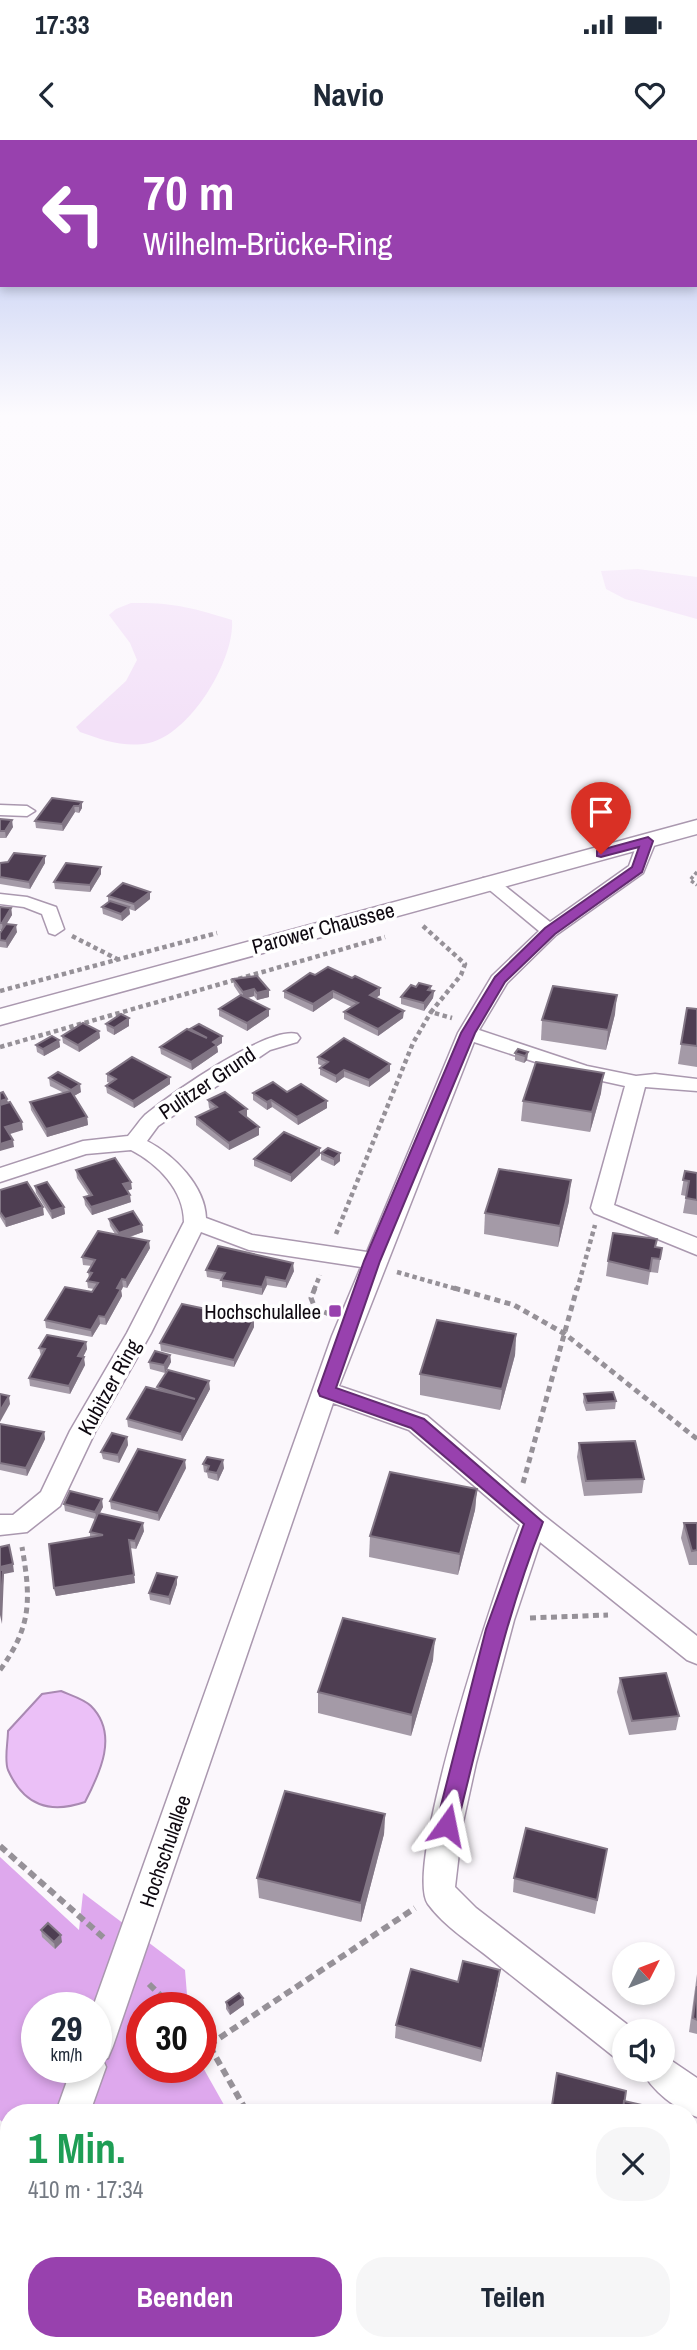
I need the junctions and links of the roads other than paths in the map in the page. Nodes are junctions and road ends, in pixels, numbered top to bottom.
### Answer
1 (0, 810) edge
2 (27, 810) dead end
3 (697, 827) edge
4 (648, 841) junction
5 (489, 882) junction
6 (0, 899) edge
7 (55, 929) road end
8 (550, 931) junction
9 (0, 1017) edge
10 (470, 1029) junction
11 (290, 1038) dead end
12 (636, 1082) junction
13 (697, 1085) edge
14 (134, 1143) junction
15 (0, 1175) edge
16 (195, 1222) junction
17 (697, 1247) edge
18 (372, 1261) junction
19 (344, 1336) joint
20 (326, 1391) junction
21 (534, 1522) junction
22 (9, 1525) edge
23 (697, 1652) edge
24 (112, 2002) edge
25 (612, 2034) edge
26 (674, 2082) edge
27 (83, 2083) edge
28 (697, 2100) edge
29 (76, 2104) edge

1 - 2 street
3 - 4 street, Parower Chaussee
4 - 5 street, Parower Chaussee
4 - 8 street, Hochschulallee
5 - 8 street
5 - 9 street, Parower Chaussee
6 - 7 street
8 - 10 street, Hochschulallee
10 - 12 street
10 - 18 street, Hochschulallee
11 - 14 street, Pulitzer Grund
12 - 13 street
12 - 17 street
14 - 15 street
14 - 16 street
16 - 18 street
16 - 22 street, Kubitzer Ring
18 - 19 street, Hochschulallee
19 - 20 street, Hochschulallee
20 - 21 street
20 - 24 street, Hochschulallee
21 - 23 street
21 - 25 street
26 - 28 street
27 - 29 street

